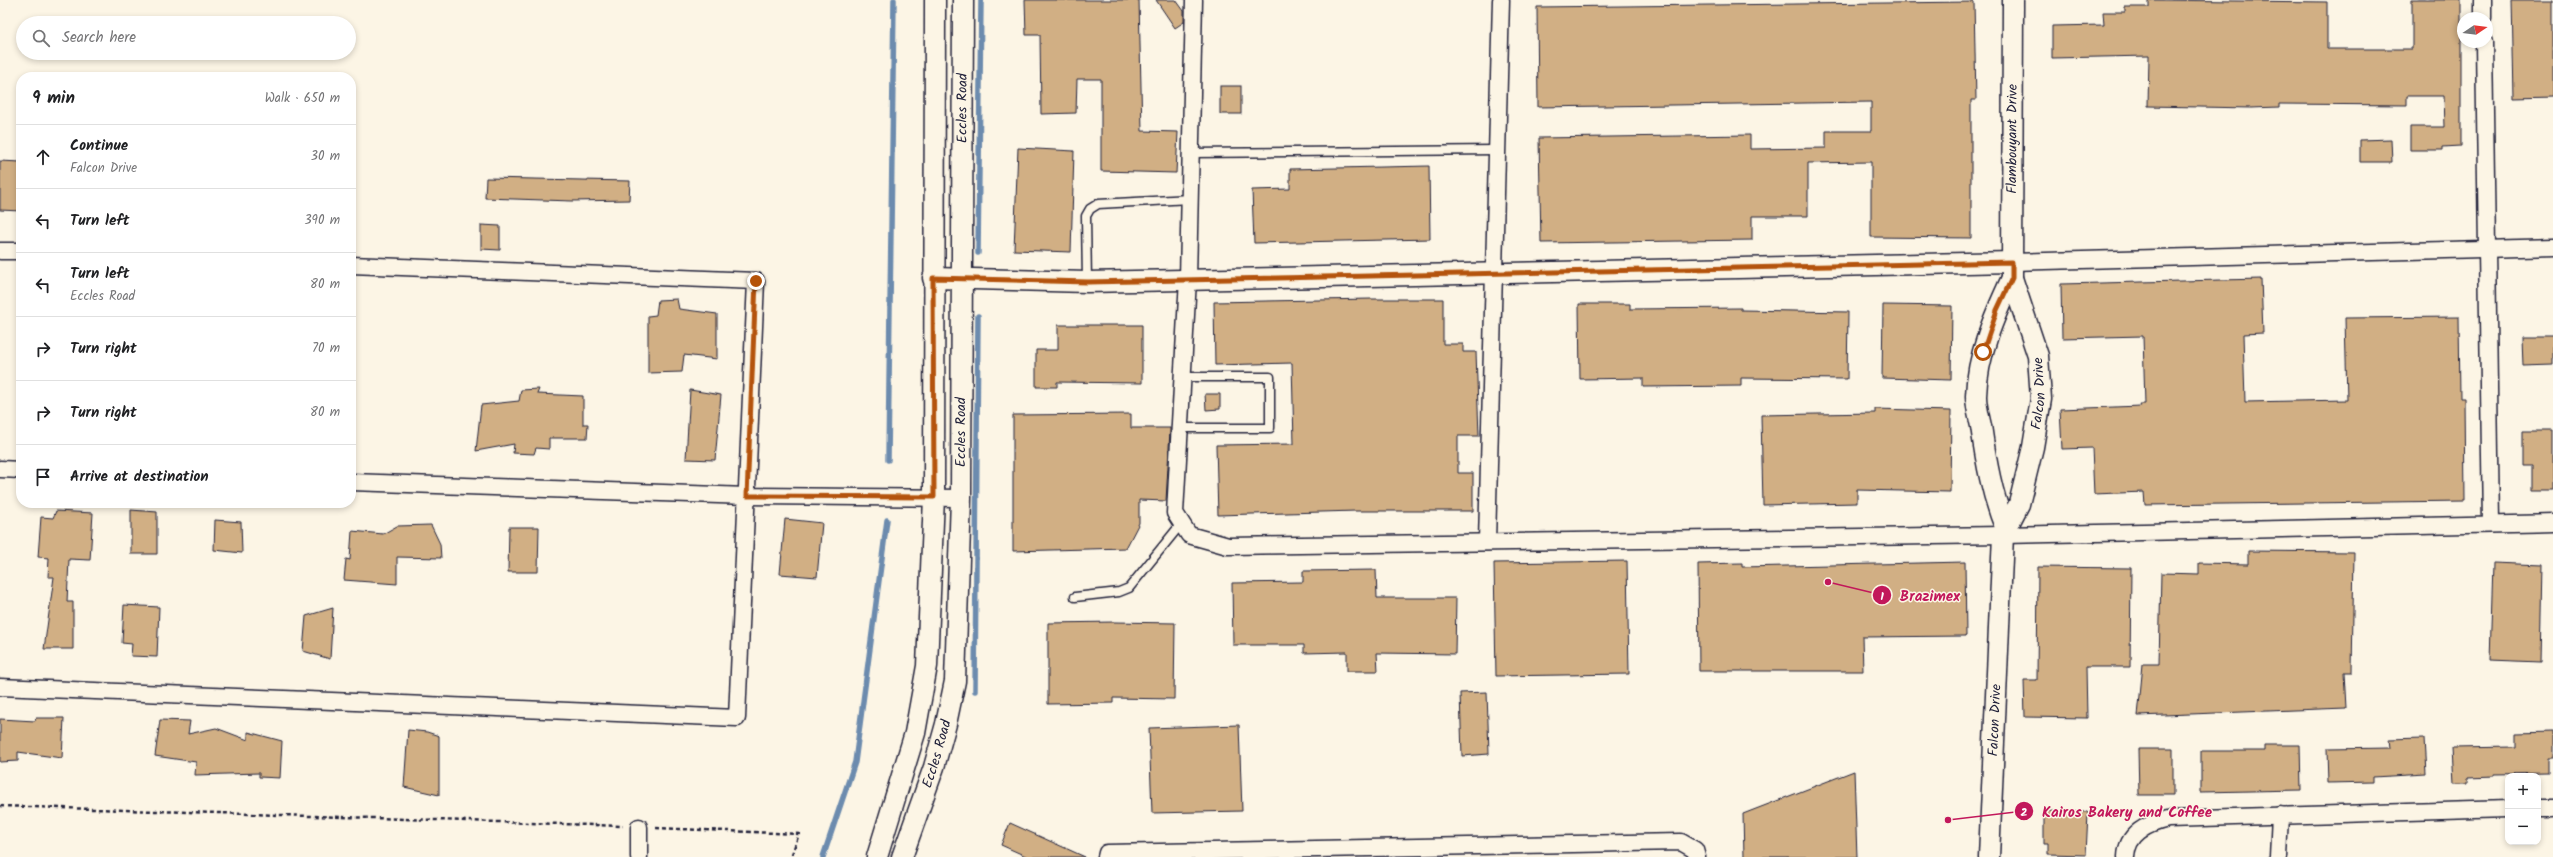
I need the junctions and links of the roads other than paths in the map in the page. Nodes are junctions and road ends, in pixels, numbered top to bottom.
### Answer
1 (935, 0) edge
2 (963, 0) edge
3 (1194, 0) edge
4 (1501, 0) edge
5 (2013, 0) edge
6 (2483, 0) edge
7 (2483, 12) edge
8 (2484, 48) edge
9 (1497, 150) junction
10 (1191, 153) junction
11 (1190, 199) junction
12 (2553, 247) edge
13 (2487, 248) junction
14 (0, 251) edge
15 (16, 251) edge
16 (356, 265) edge
17 (2012, 270) junction
18 (1494, 272) junction
19 (933, 278) junction
20 (960, 278) junction
21 (1188, 280) junction
22 (1088, 282) junction
23 (1182, 377) junction
24 (1181, 428) junction
25 (0, 469) edge
26 (16, 470) edge
27 (356, 482) edge
28 (747, 496) junction
29 (934, 497) junction
30 (961, 498) junction
31 (2553, 523) edge
32 (1180, 524) junction
33 (2491, 524) junction
34 (2004, 532) junction
35 (1487, 542) junction
36 (1075, 597) dead end
37 (0, 688) edge
38 (2541, 808) edge
39 (2553, 808) edge
40 (2505, 809) edge
41 (2280, 815) junction
42 (639, 827) road end
43 (1106, 855) edge
44 (639, 857) edge
45 (877, 857) edge
46 (902, 857) edge
47 (1697, 857) edge
48 (1989, 857) edge
49 (2126, 857) edge
50 (2278, 857) edge

1 - 19 street, Eccles Road
2 - 20 street, Eccles Road
3 - 10 street
4 - 9 street
5 - 17 street, Flambouyant Drive
6 - 7 street
8 - 13 street
9 - 10 lane
9 - 18 street
10 - 11 street
11 - 21 street
11 - 22 lane
12 - 13 street
13 - 17 street
13 - 33 street
14 - 15 street
16 - 28 street
17 - 18 street
17 - 34 street, Falcon Drive
17 - 34 street, Falcon Drive
18 - 21 street
18 - 35 street
19 - 20 street
19 - 29 street, Eccles Road
20 - 22 street
20 - 30 street, Eccles Road
21 - 22 street
21 - 23 street
23 - 24 street
23 - 24 lane
24 - 32 street
25 - 26 street
27 - 28 street
28 - 29 street
28 - 37 street
29 - 30 street
29 - 45 street, Eccles Road
30 - 46 street, Eccles Road
31 - 33 street
32 - 35 street
32 - 36 lane
33 - 34 street
34 - 35 street
34 - 48 street, Falcon Drive
38 - 39 street
40 - 41 street
41 - 49 street
41 - 50 street
42 - 44 street
43 - 47 street

